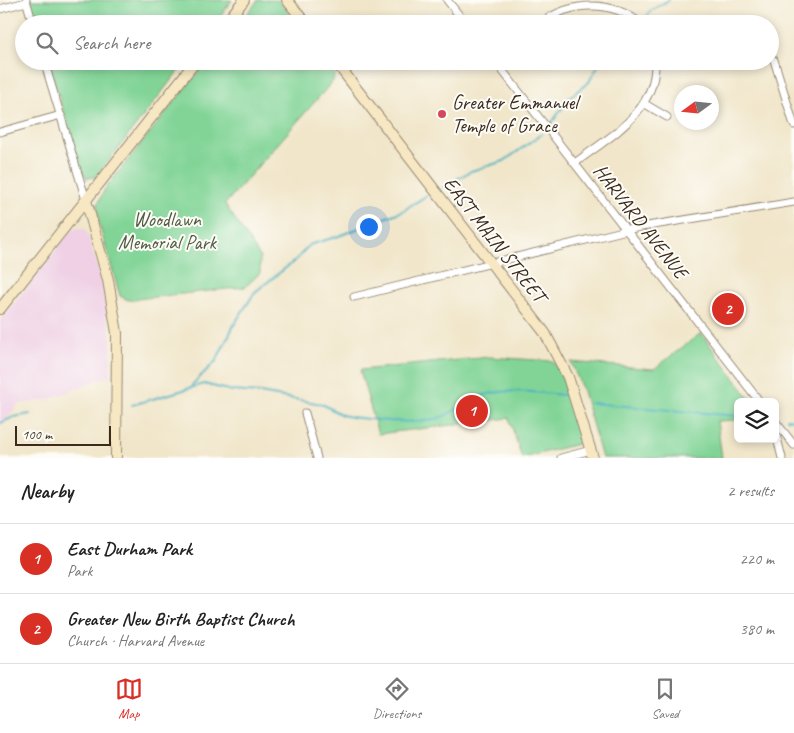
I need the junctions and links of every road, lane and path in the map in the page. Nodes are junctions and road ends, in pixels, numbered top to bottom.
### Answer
1 (244, 0) edge
2 (287, 0) edge
3 (447, 0) edge
4 (26, 1) edge
5 (572, 2) edge
6 (0, 9) edge
7 (30, 15) edge
8 (233, 15) edge
9 (299, 15) edge
10 (459, 15) edge
11 (553, 15) edge
12 (632, 15) edge
13 (47, 70) edge
14 (189, 70) edge
15 (342, 70) edge
16 (502, 70) edge
17 (654, 70) edge
18 (777, 70) edge
19 (645, 104) junction
20 (60, 115) junction
21 (667, 117) dead end
22 (794, 125) edge
23 (0, 132) edge
24 (575, 163) junction
25 (86, 200) junction
26 (794, 202) edge
27 (626, 230) junction
28 (492, 264) junction
29 (354, 297) dead end
30 (0, 308) edge
31 (757, 398) edge
32 (305, 413) dead end
33 (779, 426) edge
34 (778, 443) edge
35 (794, 445) edge
36 (592, 454) edge
37 (116, 458) edge
38 (317, 458) edge
39 (561, 458) edge
40 (782, 458) edge

1 - 8 street
2 - 9 street
3 - 10 street
4 - 6 street
4 - 7 street
5 - 11 street
5 - 12 street
13 - 20 street
14 - 25 street
15 - 28 street, EAST MAIN STREET
16 - 24 street, HARVARD AVENUE
17 - 19 street
18 - 22 street
19 - 21 street
19 - 24 street
20 - 23 street
20 - 25 street
24 - 27 street, HARVARD AVENUE
25 - 30 street
25 - 37 street
26 - 27 street
27 - 28 street
27 - 31 street, HARVARD AVENUE
28 - 29 street
28 - 36 street, EAST MAIN STREET
32 - 38 street
33 - 35 street
34 - 40 street
36 - 39 street

